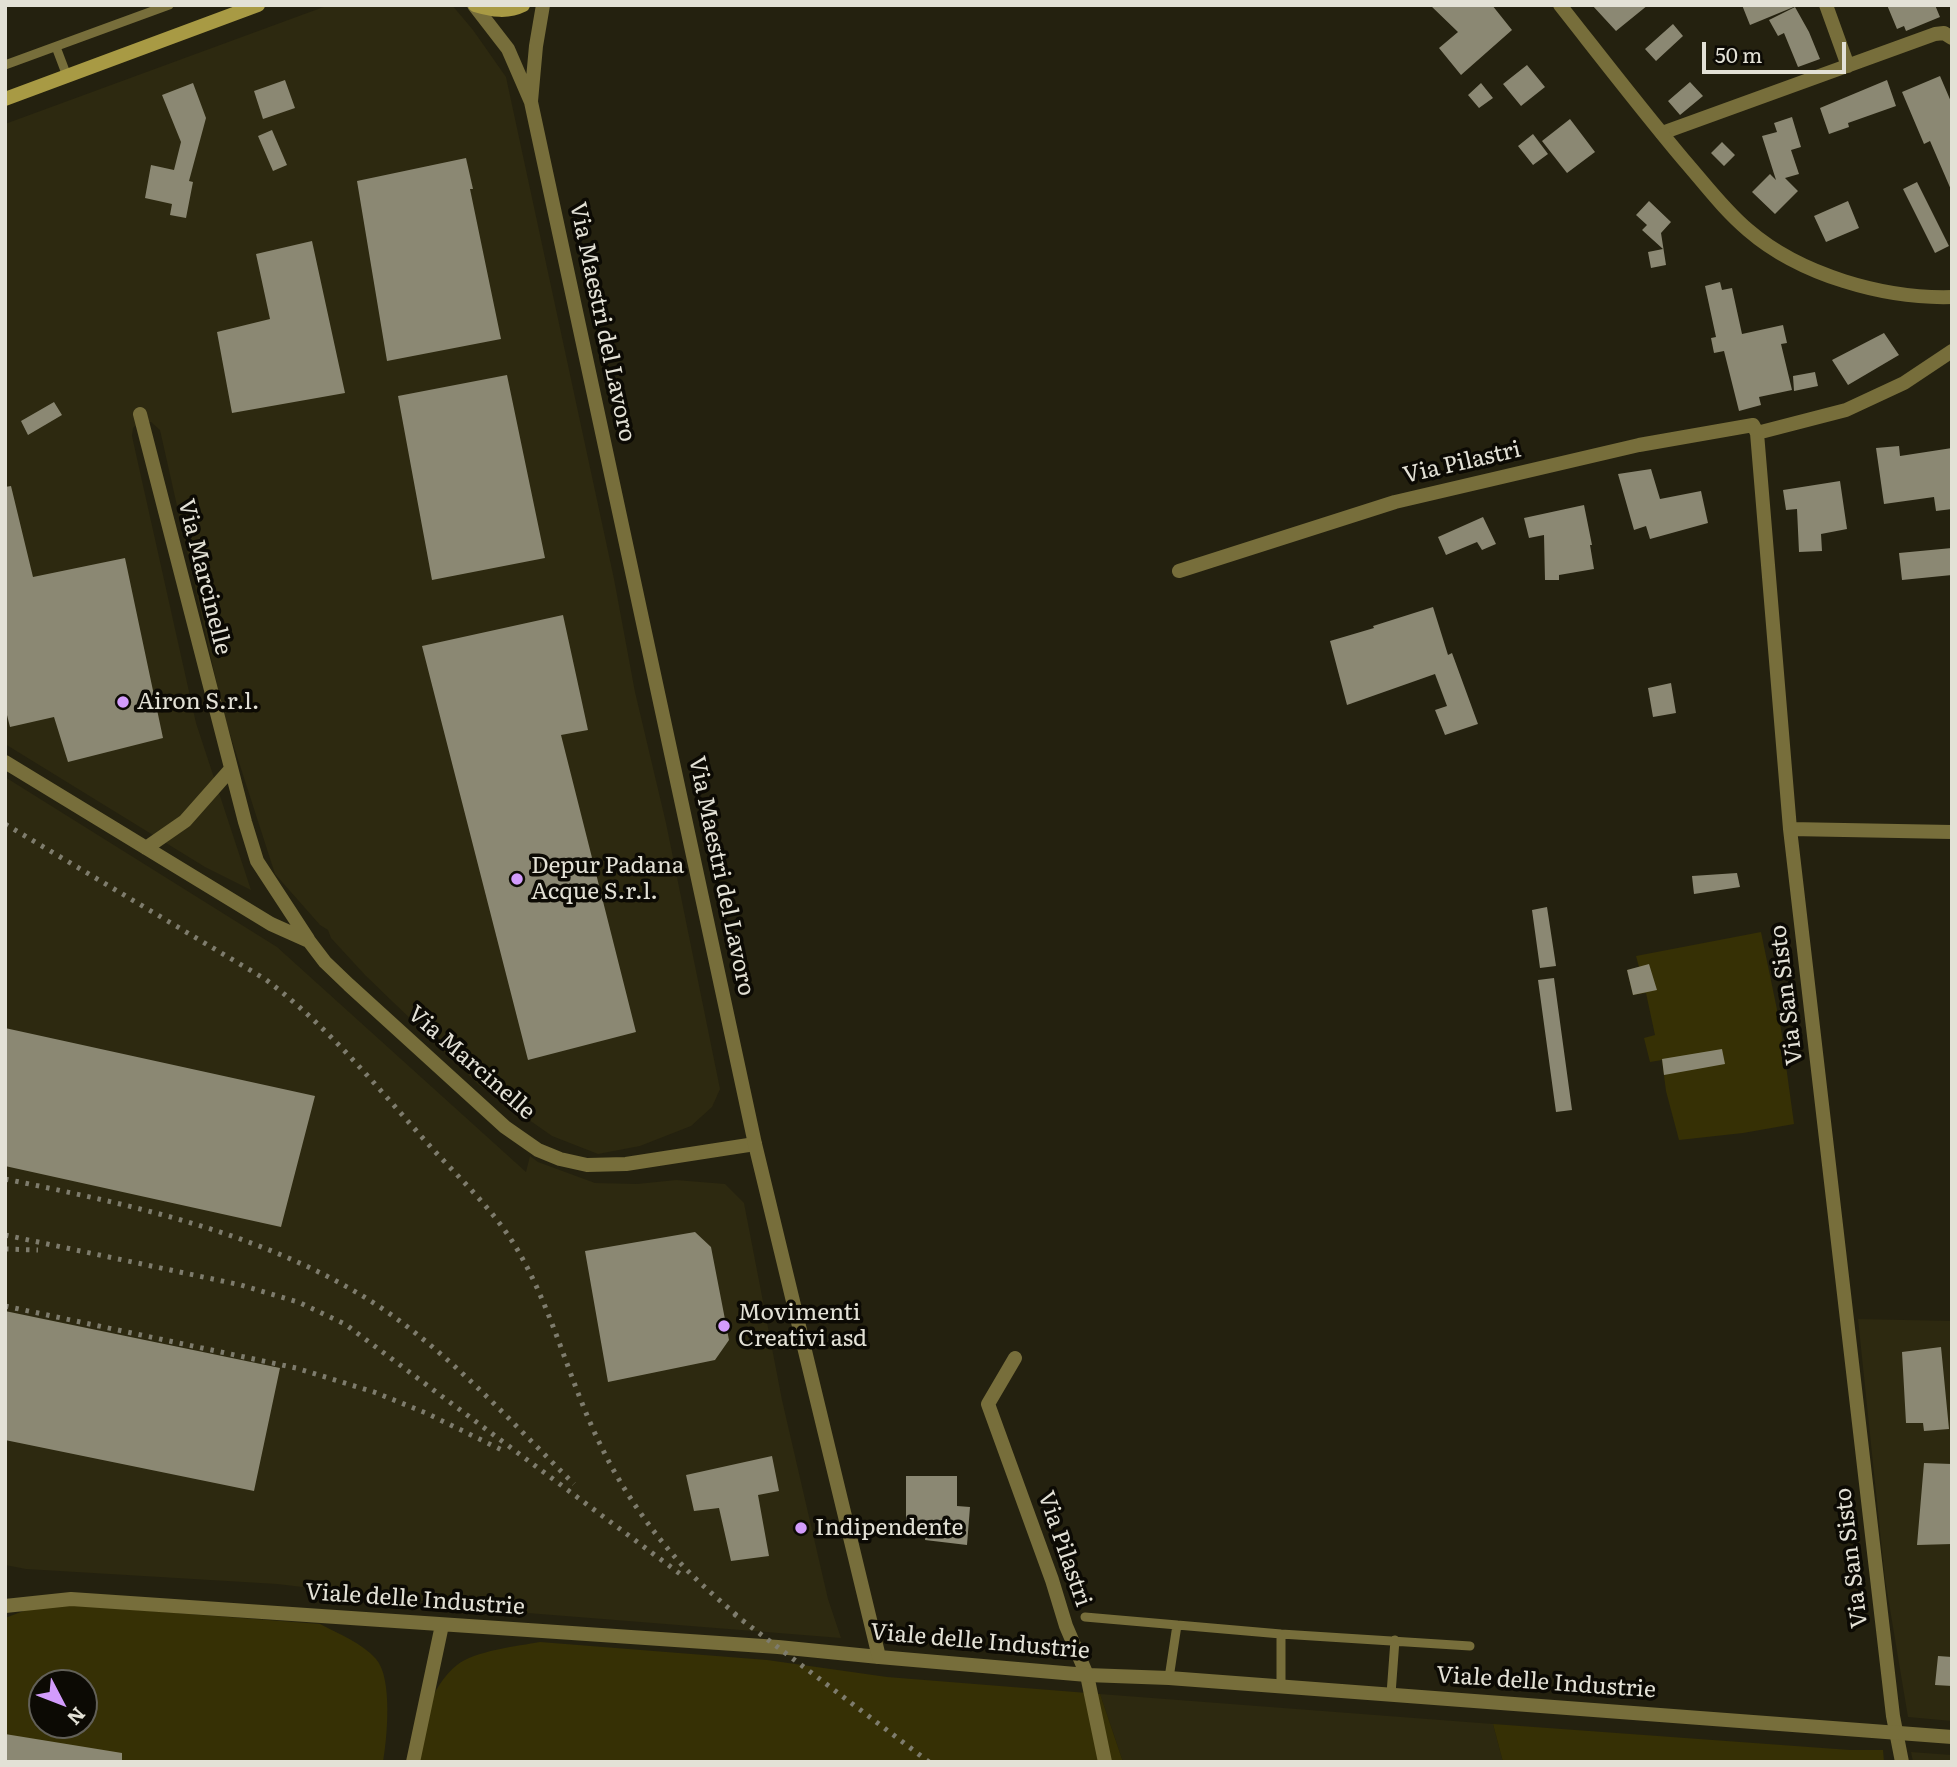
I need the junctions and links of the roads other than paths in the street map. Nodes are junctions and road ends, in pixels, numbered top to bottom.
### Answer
1 (169, 5) edge
2 (258, 5) edge
3 (475, 5) edge
4 (523, 5) edge
5 (543, 5) edge
6 (1560, 5) edge
7 (1826, 5) edge
8 (1952, 38) edge
9 (56, 47) junction
10 (5, 65) edge
11 (1848, 66) junction
12 (67, 76) junction
13 (5, 99) edge
14 (531, 102) junction
15 (1662, 133) junction
16 (1952, 297) edge
17 (1952, 351) edge
18 (140, 414) dead end
19 (1757, 433) junction
20 (1179, 571) dead end
21 (5, 762) edge
22 (231, 769) junction
23 (1790, 829) junction
24 (1952, 832) edge
25 (146, 848) junction
26 (309, 941) junction
27 (755, 1144) junction
28 (1015, 1358) dead end
29 (5, 1606) edge
30 (1085, 1617) dead end
31 (442, 1625) junction
32 (1177, 1625) junction
33 (1281, 1634) junction
34 (1395, 1640) junction
35 (1470, 1646) dead end
36 (879, 1657) junction
37 (1087, 1675) junction
38 (1169, 1678) junction
39 (1281, 1686) junction
40 (1391, 1695) junction
41 (1896, 1733) junction
42 (1952, 1737) edge
43 (413, 1762) edge
44 (1105, 1762) edge
45 (1902, 1762) edge

1 - 9 lane
2 - 12 main road
3 - 4 main road
3 - 14 street
5 - 14 street
6 - 15 street
7 - 11 street
8 - 11 street
9 - 10 lane
9 - 12 lane
11 - 15 street
12 - 13 main road
14 - 27 street, Via Maestri del Lavoro
15 - 16 street
17 - 19 street
18 - 22 street, Via Marcinelle
19 - 20 street, Via Pilastri
19 - 23 street, Via San Sisto
21 - 25 street, Via Marcinelle
22 - 25 street
22 - 26 street, Via Marcinelle
23 - 24 street
23 - 41 street, Via San Sisto
25 - 26 street, Via Marcinelle
26 - 27 street, Via Marcinelle
27 - 36 street, Via Maestri del Lavoro
28 - 37 street, Via Pilastri
29 - 31 street, Viale delle Industrie
30 - 32 lane
31 - 36 street, Viale delle Industrie
31 - 43 street
32 - 33 lane
32 - 38 lane
33 - 34 lane
33 - 39 lane
34 - 35 lane
34 - 40 lane
36 - 37 street, Viale delle Industrie
37 - 38 street, Viale delle Industrie
37 - 44 street, Via Pilastri
38 - 39 street, Viale delle Industrie
39 - 40 street, Viale delle Industrie
40 - 41 street, Viale delle Industrie
41 - 42 street, Viale delle Industrie
41 - 45 street, Via San Sisto

